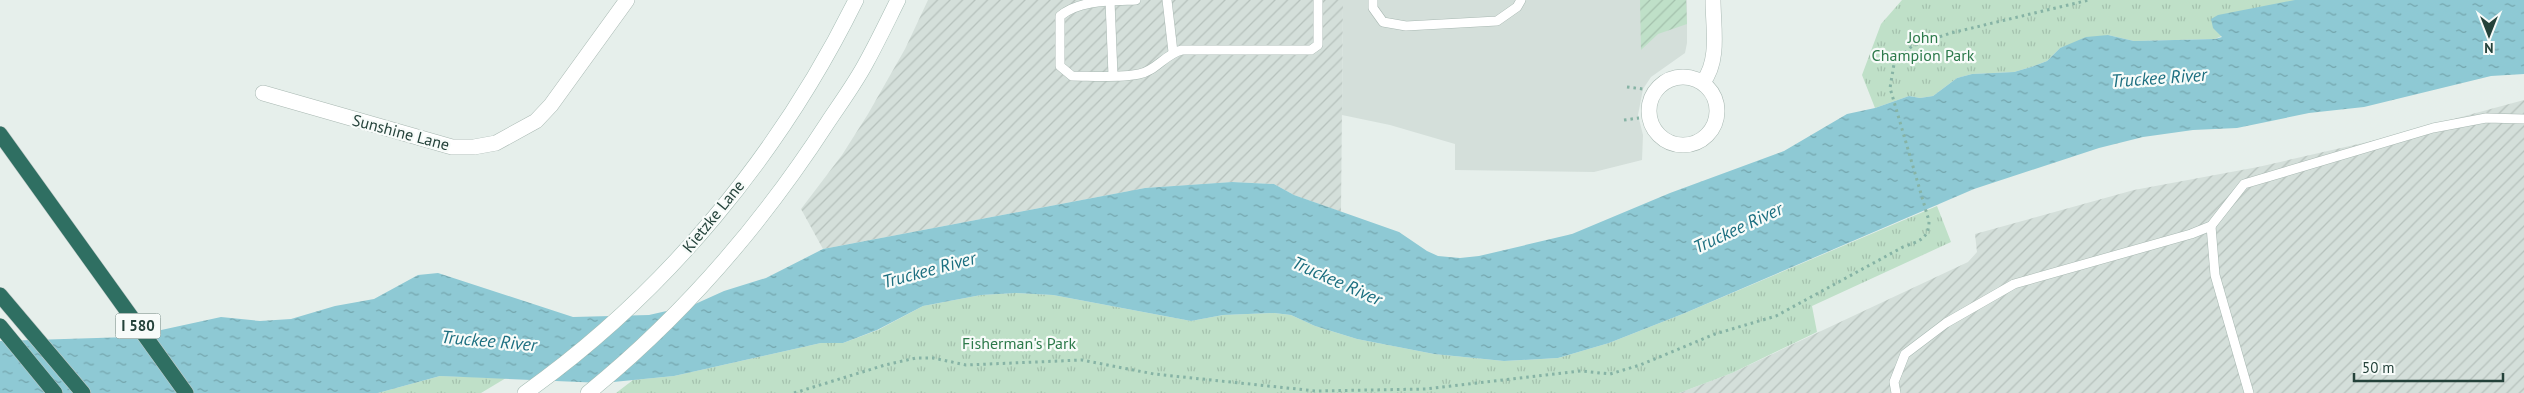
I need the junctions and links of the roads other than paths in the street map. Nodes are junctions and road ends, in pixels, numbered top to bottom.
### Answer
1 (627, 0) edge
2 (856, 0) edge
3 (898, 0) edge
4 (1136, 0) edge
5 (1167, 0) edge
6 (1318, 0) edge
7 (1373, 0) edge
8 (1521, 0) edge
9 (1713, 0) edge
10 (1110, 1) junction
11 (1173, 52) junction
12 (1113, 75) junction
13 (1703, 82) junction
14 (263, 93) dead end
15 (2524, 119) edge
16 (0, 134) edge
17 (2211, 226) junction
18 (0, 295) edge
19 (0, 326) edge
20 (55, 393) edge
21 (83, 393) edge
22 (186, 393) edge
23 (525, 393) edge
24 (588, 393) edge
25 (1896, 393) edge
26 (2249, 393) edge

1 - 14 main road, Sunshine Lane
2 - 23 main road, Kietzke Lane
3 - 24 main road
4 - 10 lane
5 - 11 lane
6 - 11 lane
7 - 8 lane
9 - 13 main road
10 - 12 lane
10 - 12 lane
11 - 12 lane
13 - 13 main road
15 - 17 lane
16 - 22 highway, I 580
17 - 25 lane
17 - 26 lane
18 - 21 highway
19 - 20 highway

